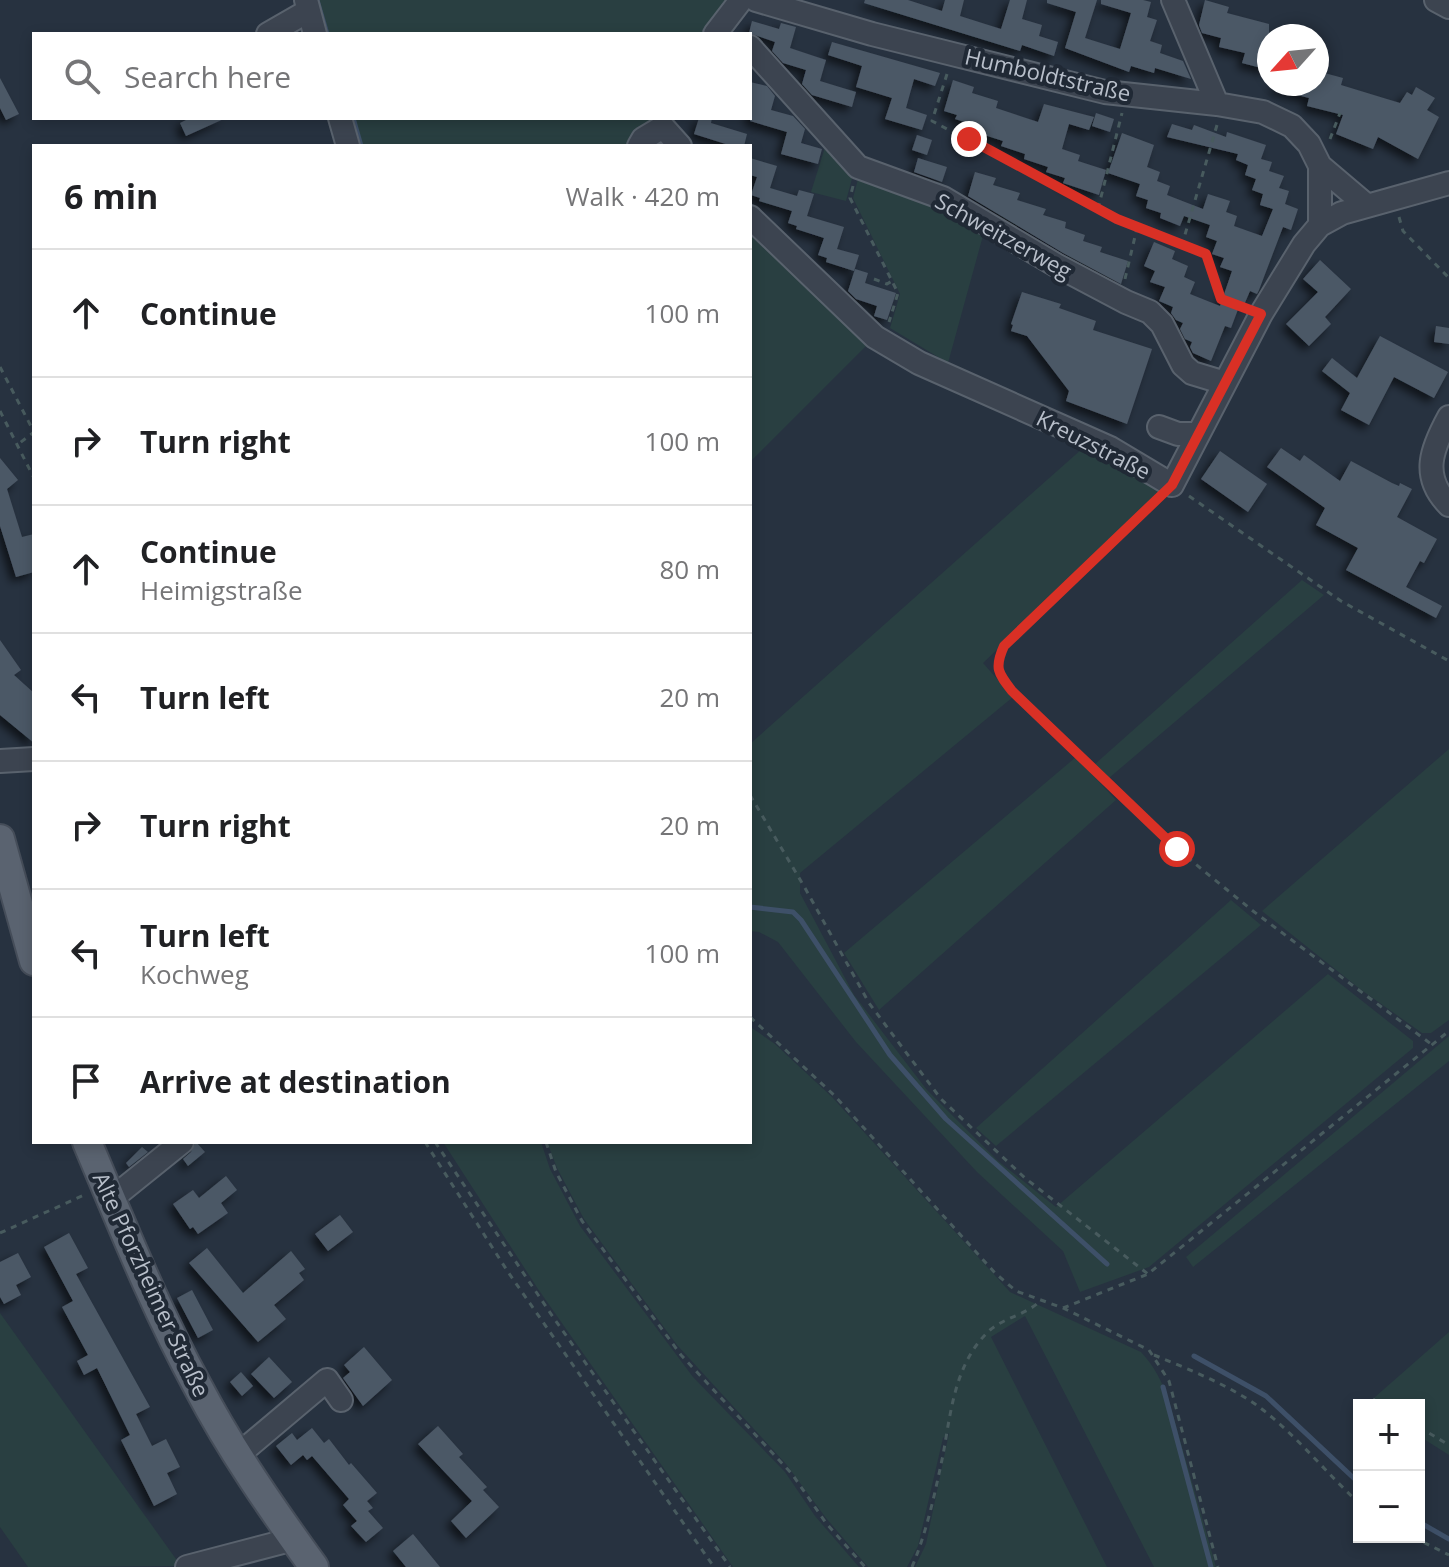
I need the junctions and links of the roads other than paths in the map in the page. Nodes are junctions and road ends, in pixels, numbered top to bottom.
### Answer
1 (756, 0) edge
2 (1173, 0) edge
3 (1436, 0) edge
4 (307, 5) edge
5 (1449, 7) edge
6 (271, 32) edge
7 (314, 32) edge
8 (752, 49) edge
9 (1220, 105) junction
10 (341, 120) edge
11 (664, 122) edge
12 (347, 144) edge
13 (640, 144) edge
14 (679, 144) edge
15 (1317, 160) junction
16 (1449, 183) edge
17 (1366, 205) junction
18 (752, 219) edge
19 (1320, 225) junction
20 (1225, 383) junction
21 (1449, 417) edge
22 (1159, 427) dead end
23 (1197, 434) junction
24 (1449, 505) edge
25 (32, 759) edge
26 (0, 761) edge
27 (0, 839) edge
28 (32, 954) edge
29 (176, 1144) edge
30 (99, 1171) edge
31 (341, 1400) dead end
32 (238, 1455) junction
33 (294, 1539) junction
34 (187, 1567) edge
35 (314, 1567) edge

1 - 9 street, Humboldtstraße
2 - 9 street
3 - 5 street
4 - 6 street
4 - 7 street
8 - 20 street, Schweitzerweg
9 - 15 street, Humboldtstraße
10 - 12 street
11 - 13 street
11 - 14 street
15 - 17 street, Humboldtstraße
15 - 19 street
16 - 17 street
17 - 19 street
18 - 23 street, Kreuzstraße
19 - 20 street
20 - 23 street
21 - 24 street
22 - 23 street
25 - 26 street
27 - 28 main road
29 - 30 street
30 - 32 main road, Alte Pforzheimer Straße
31 - 32 street
32 - 33 main road, Alte Pforzheimer Straße
33 - 34 street
33 - 35 main road, Alte Pforzheimer Straße

